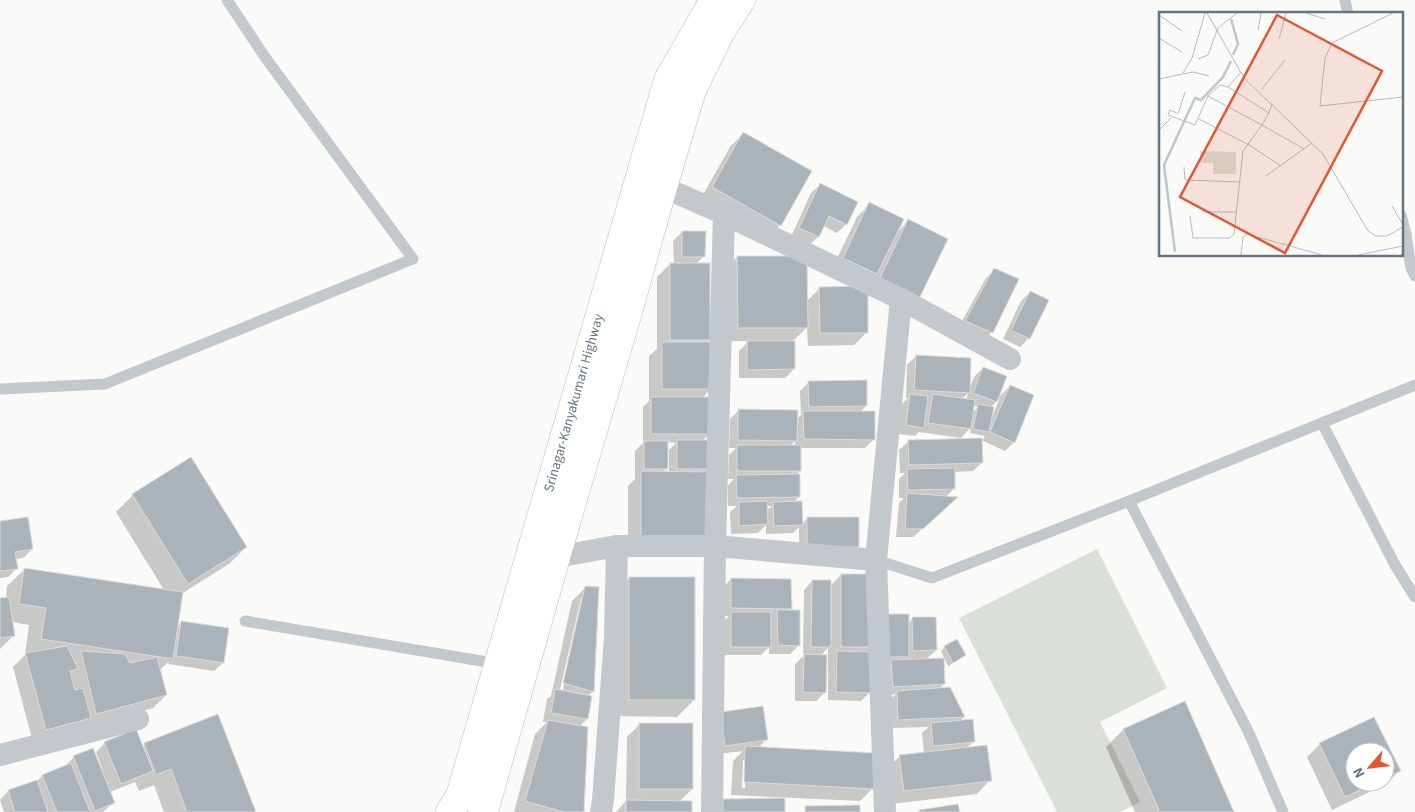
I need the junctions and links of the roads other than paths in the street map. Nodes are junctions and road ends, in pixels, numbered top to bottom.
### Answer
1 (227, 0) edge
2 (714, 0) edge
3 (741, 0) edge
4 (663, 186) junction
5 (724, 214) junction
6 (1402, 220) edge
7 (1415, 276) edge
8 (901, 299) junction
9 (1010, 359) dead end
10 (1415, 385) edge
11 (0, 389) edge
12 (1322, 423) junction
13 (1129, 501) junction
14 (617, 546) junction
15 (715, 546) junction
16 (556, 557) junction
17 (876, 560) junction
18 (1415, 597) edge
19 (245, 621) dead end
20 (499, 664) junction
21 (138, 719) dead end
22 (0, 755) edge
23 (450, 812) edge
24 (482, 812) edge
25 (601, 812) edge
26 (712, 812) edge
27 (885, 812) edge
28 (1283, 812) edge

1 - 11 lane
2 - 20 highway, Srinagar-Kanyakumari Highway
3 - 4 highway, Srinagar-Kanyakumari Highway
4 - 5 street
4 - 16 highway, Srinagar-Kanyakumari Highway
5 - 8 street
5 - 15 street
6 - 7 lane
8 - 9 street
8 - 17 street
10 - 12 lane
12 - 13 lane
12 - 18 lane
13 - 17 lane
13 - 28 lane
14 - 15 street
14 - 16 street
14 - 25 street
15 - 17 street
15 - 26 street
16 - 24 highway, Srinagar-Kanyakumari Highway
17 - 27 street
19 - 20 lane
20 - 23 highway, Srinagar-Kanyakumari Highway
21 - 22 street

